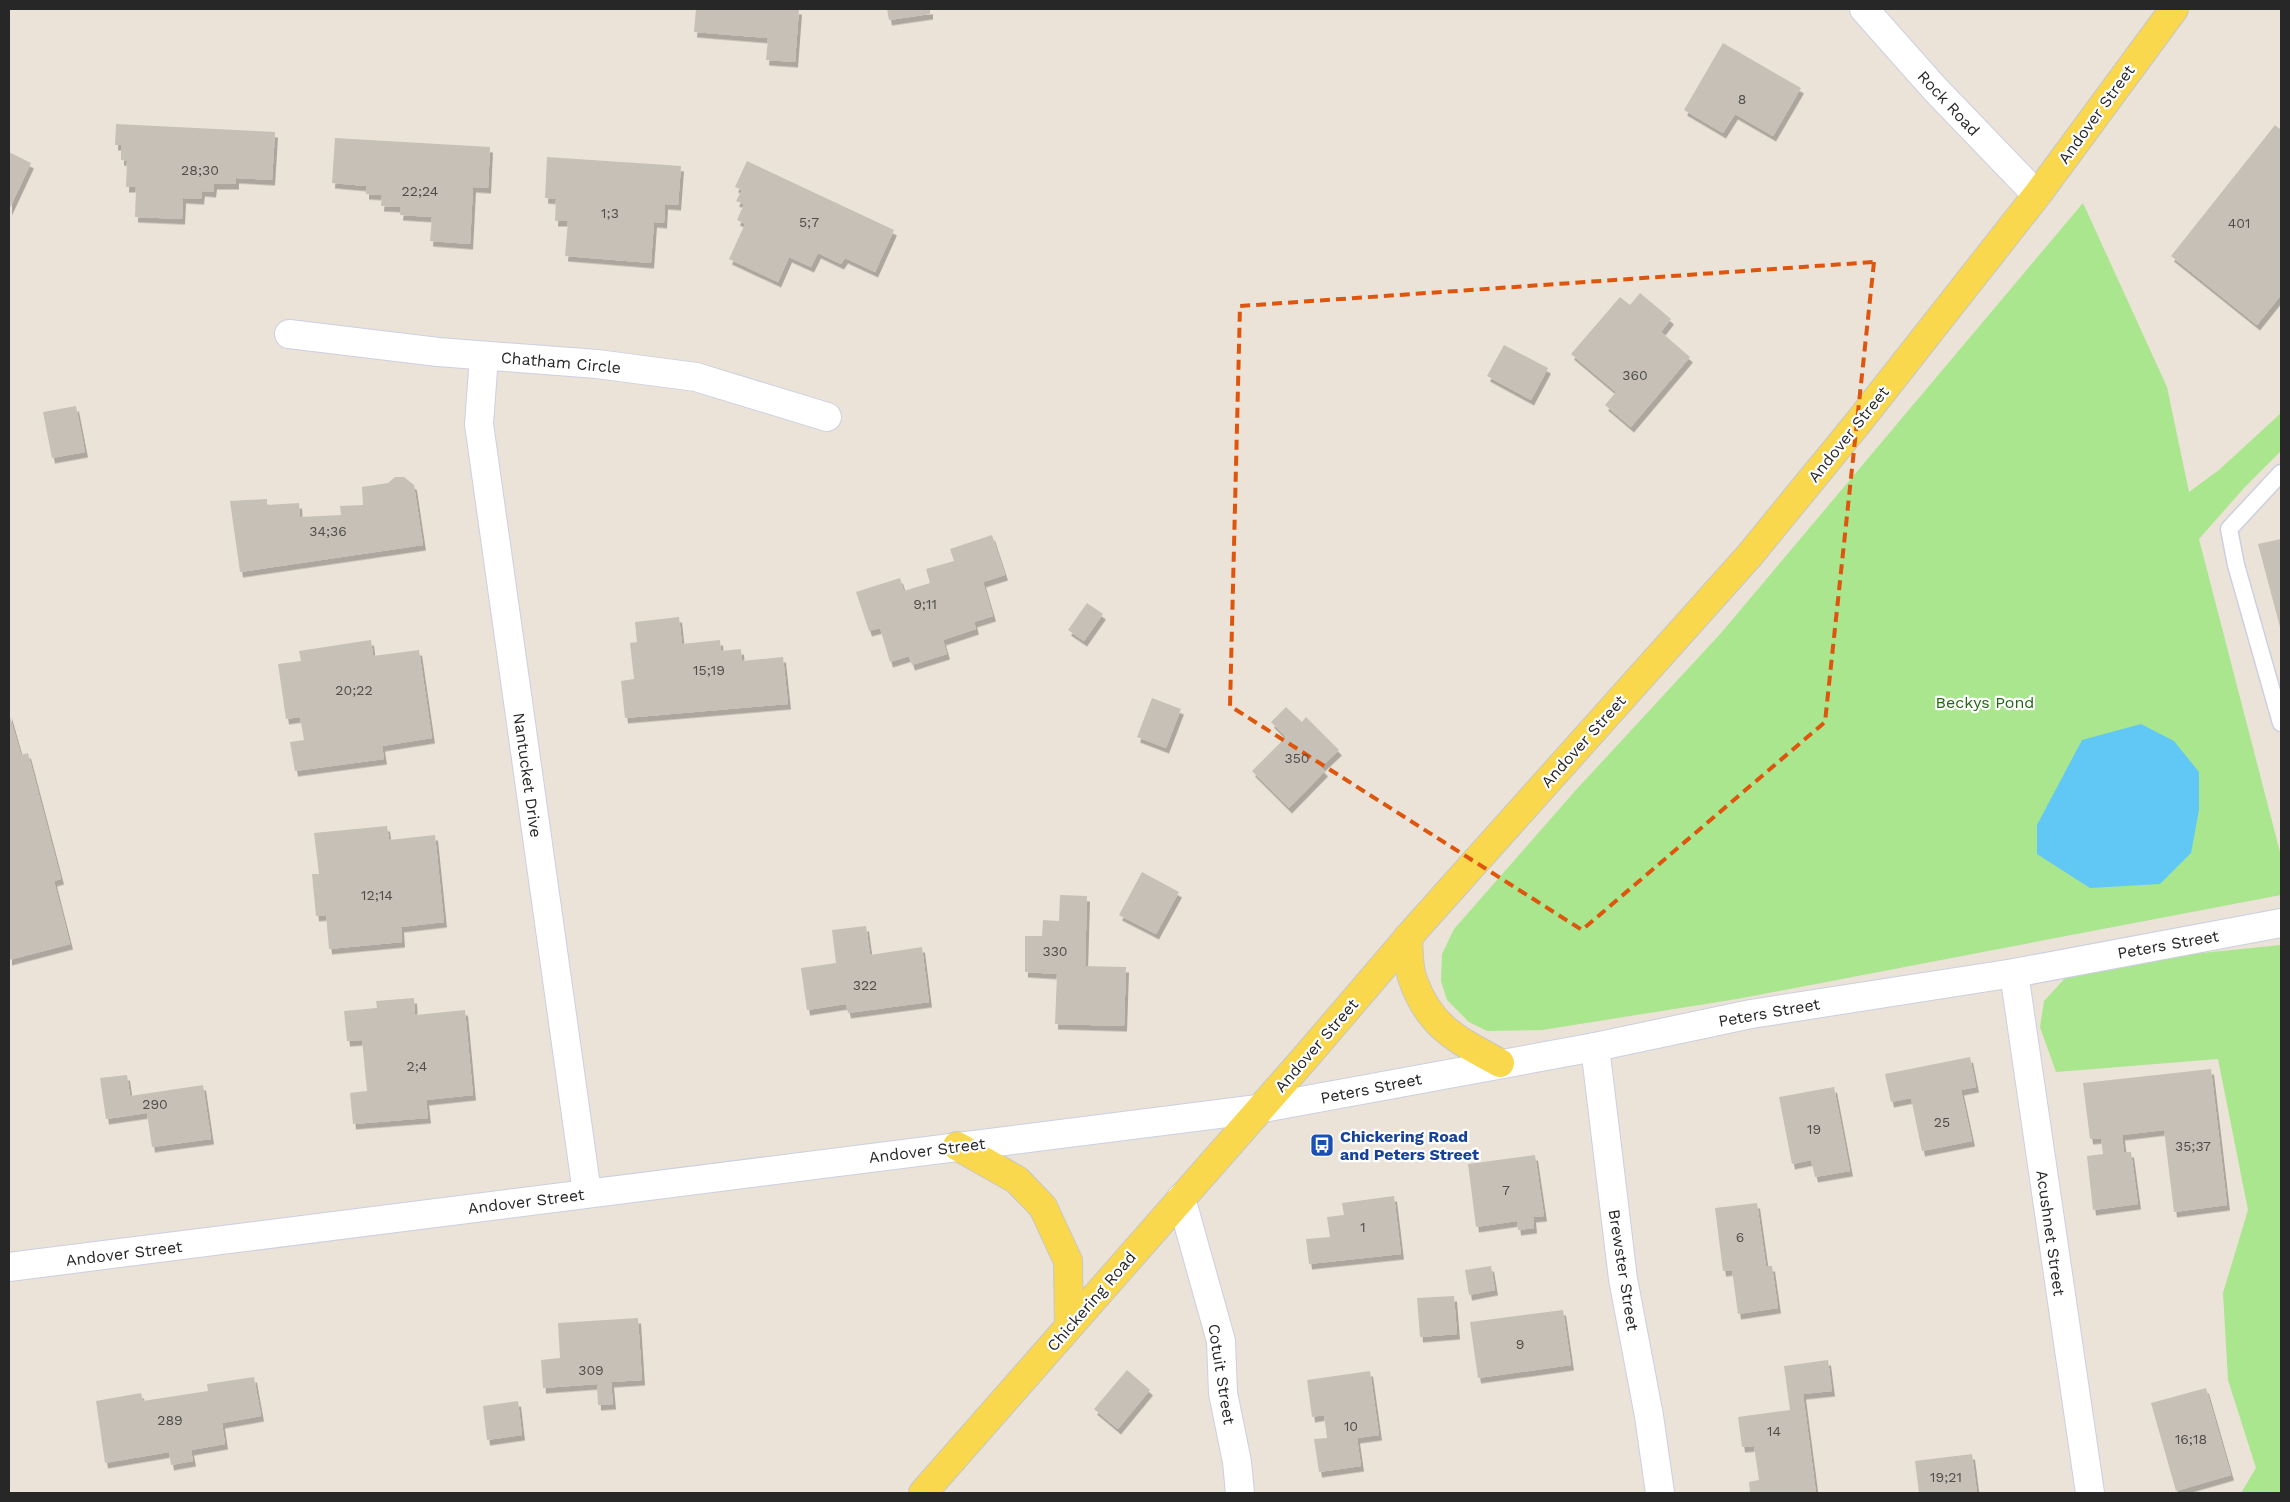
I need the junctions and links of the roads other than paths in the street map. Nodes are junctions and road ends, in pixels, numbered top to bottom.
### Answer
1 (1864, 9) edge
2 (2174, 9) edge
3 (2037, 195) junction
4 (289, 334) dead end
5 (484, 356) junction
6 (826, 418) dead end
7 (2281, 473) edge
8 (2281, 723) edge
9 (2281, 923) edge
10 (1408, 937) junction
11 (2014, 973) junction
12 (1595, 1046) junction
13 (1500, 1063) junction
14 (1258, 1109) junction
15 (957, 1146) junction
16 (587, 1193) junction
17 (1181, 1198) junction
18 (9, 1267) edge
19 (1069, 1326) junction
20 (923, 1493) edge
21 (1240, 1493) edge
22 (1660, 1493) edge
23 (2090, 1493) edge

1 - 3 street, Rock Road
2 - 3 main road, Andover Street
3 - 10 main road, Andover Street
4 - 5 street, Chatham Circle
5 - 6 street, Chatham Circle
5 - 16 street, Nantucket Drive
7 - 8 lane
9 - 11 street, Peters Street
10 - 13 main road
10 - 14 main road, Andover Street
11 - 12 street, Peters Street
11 - 23 street, Acushnet Street
12 - 13 street, Peters Street
12 - 22 street, Brewster Street
13 - 14 street, Peters Street
14 - 15 street, Andover Street
14 - 17 main road, Chickering Road
15 - 16 street, Andover Street
15 - 19 main road
16 - 18 street, Andover Street
17 - 19 main road, Chickering Road
17 - 21 street, Cotuit Street
19 - 20 main road, Chickering Road

